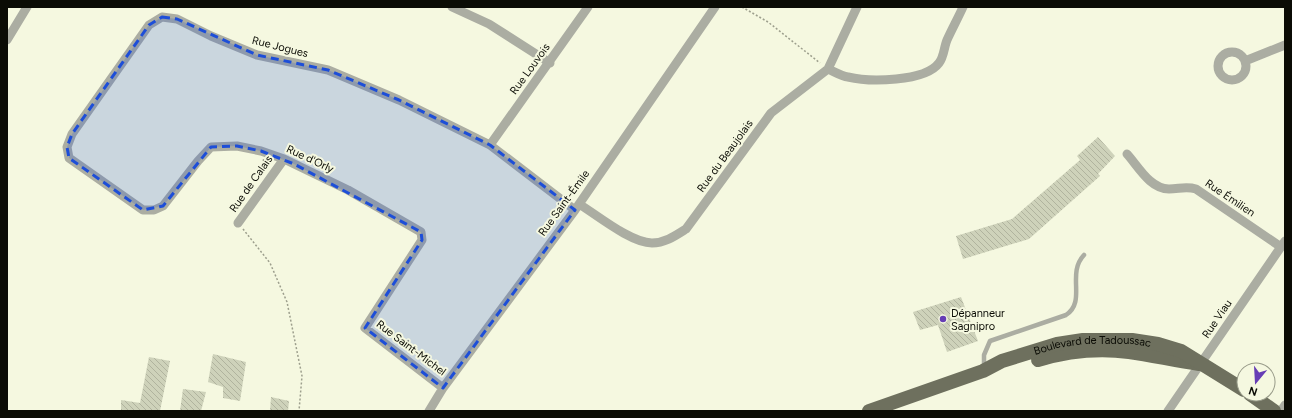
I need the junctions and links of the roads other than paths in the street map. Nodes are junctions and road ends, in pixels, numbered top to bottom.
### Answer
1 (27, 7) edge
2 (452, 7) edge
3 (588, 7) edge
4 (715, 7) edge
5 (857, 7) edge
6 (963, 7) edge
7 (7, 40) edge
8 (1285, 45) edge
9 (1246, 61) dead end
10 (550, 63) junction
11 (828, 70) junction
12 (490, 145) junction
13 (1127, 154) dead end
14 (284, 159) junction
15 (102, 180) joint
16 (577, 207) junction
17 (238, 223) road end
18 (1283, 244) edge
19 (1084, 255) dead end
20 (365, 328) joint
21 (1201, 364) junction
22 (983, 371) junction
23 (1236, 385) edge
24 (443, 388) junction
25 (1261, 402) edge
26 (1285, 405) edge
27 (429, 411) edge
28 (869, 411) edge
29 (1168, 411) edge
30 (1274, 411) edge
31 (1281, 411) edge

1 - 7 street
2 - 10 street
3 - 10 street, Rue Louvois
4 - 16 street, Rue Saint-Émile
5 - 11 street, Rue du Beaujolais
6 - 11 street
8 - 9 street
10 - 12 street, Rue Louvois
11 - 16 street, Rue du Beaujolais
12 - 15 street, Rue Jogues
12 - 16 street, Rue Jogues
13 - 18 street, Rue Émilien
14 - 15 street, Rue d'Orly
14 - 17 street, Rue de Calais
14 - 20 street, Rue d'Orly
16 - 24 street, Rue Saint-Émile
18 - 21 street, Rue Viau
19 - 22 lane
20 - 24 street, Rue Saint-Michel
21 - 22 main road, Boulevard de Tadoussac
21 - 23 main road, Boulevard de Tadoussac
21 - 29 street, Rue Viau
22 - 28 main road, Boulevard de Tadoussac
24 - 27 street, Rue Saint-Émile
25 - 30 main road
26 - 31 street

